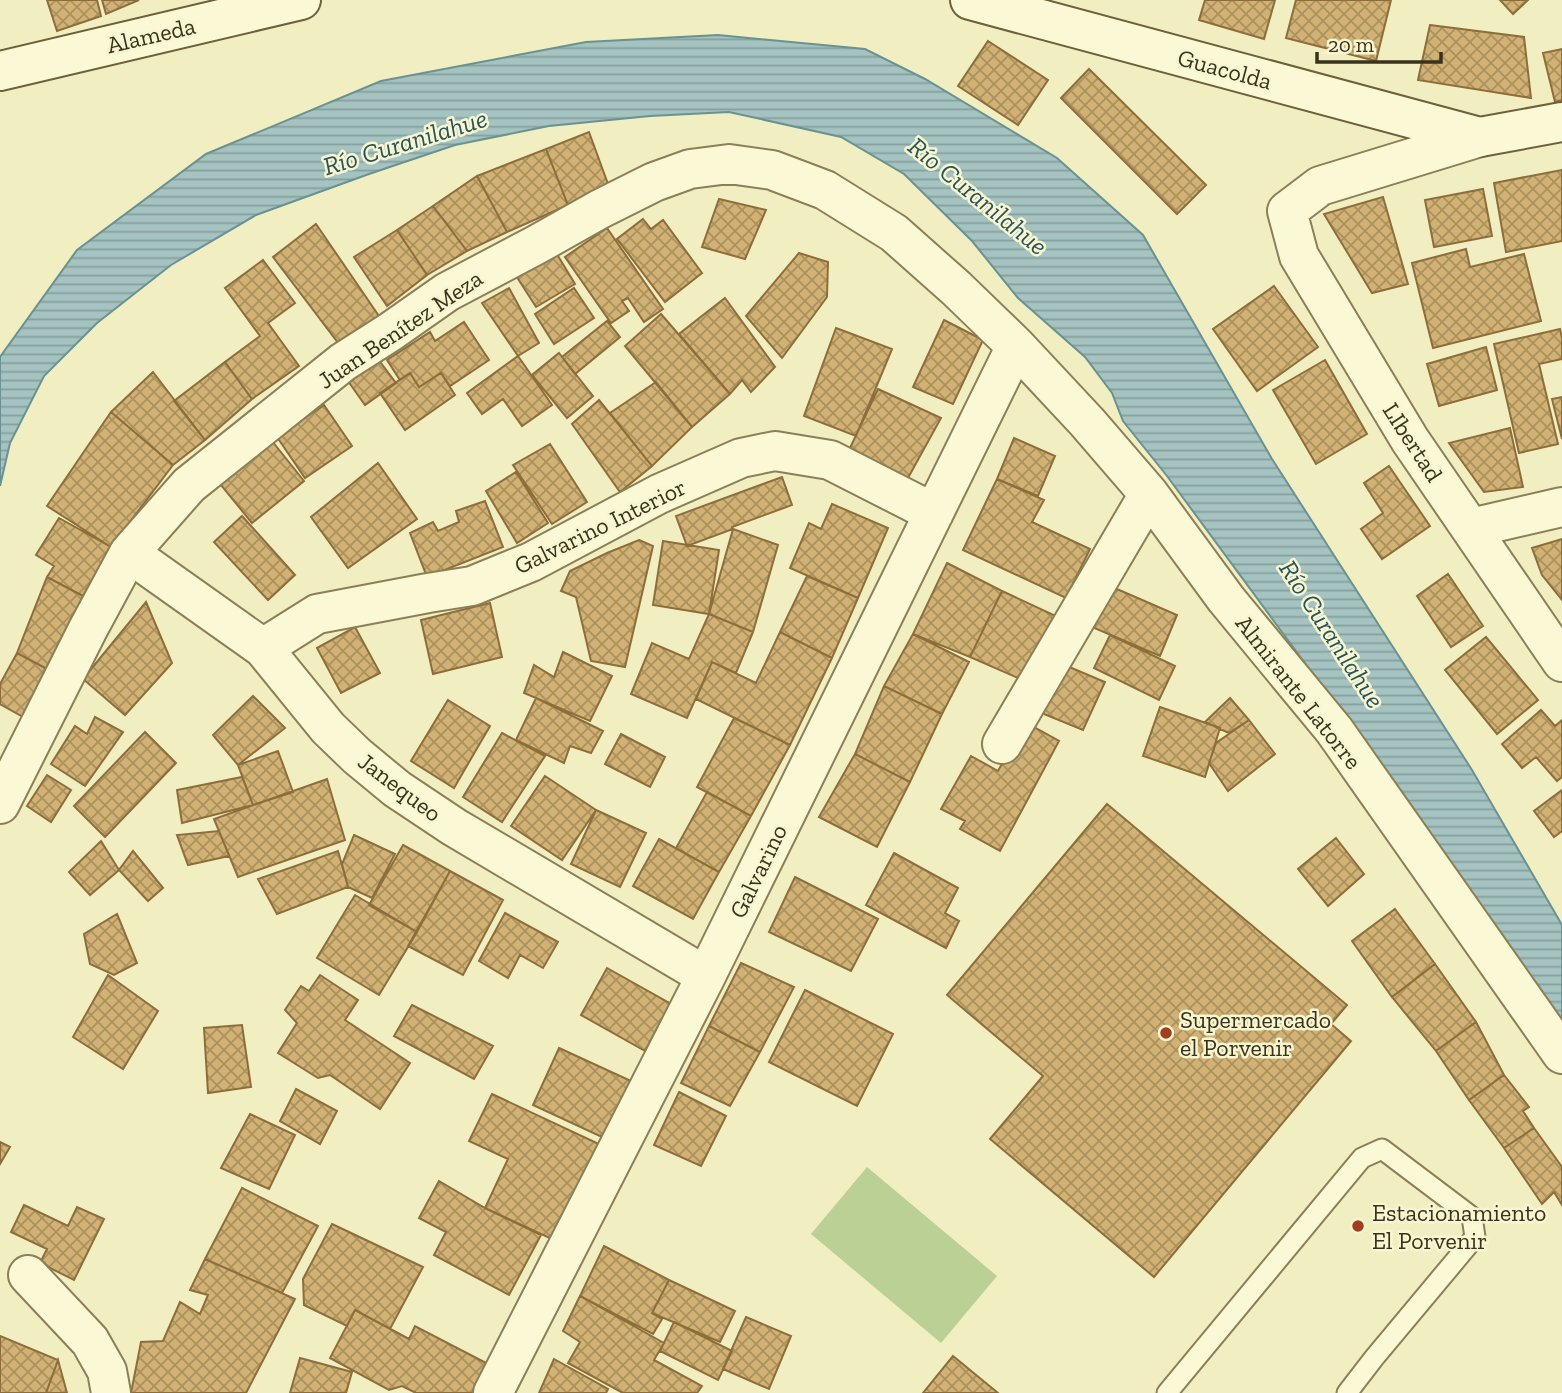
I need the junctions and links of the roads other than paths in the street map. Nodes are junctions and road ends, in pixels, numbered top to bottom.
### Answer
1 (302, 0) edge
2 (970, 0) edge
3 (0, 71) edge
4 (1562, 122) edge
5 (1480, 137) junction
6 (1287, 211) joint
7 (1016, 346) junction
8 (1149, 494) junction
9 (1562, 507) edge
10 (934, 513) junction
11 (1471, 528) junction
12 (129, 553) junction
13 (263, 648) junction
14 (1562, 662) edge
15 (1002, 744) dead end
16 (0, 804) edge
17 (706, 976) junction
18 (1562, 1054) edge
19 (28, 1275) dead end
20 (1169, 1392) edge
21 (111, 1393) edge
22 (494, 1393) edge
23 (1347, 1393) edge

1 - 3 street, Alameda
2 - 5 street, Guacolda
4 - 5 street, Guacolda
5 - 6 street, Guacolda
6 - 11 street, LIbertad
7 - 8 street, Almirante Latorre
7 - 10 street, Galvarino
7 - 12 street, Juan Benítez Meza
8 - 15 street
8 - 18 street, Almirante Latorre
9 - 11 street
10 - 13 street, Galvarino Interior
10 - 17 street, Galvarino
11 - 14 street, LIbertad
12 - 13 street, Janequeo
12 - 16 street, Juan Benítez Meza
13 - 17 street, Janequeo
17 - 22 street, Galvarino
19 - 21 street
20 - 23 lane

